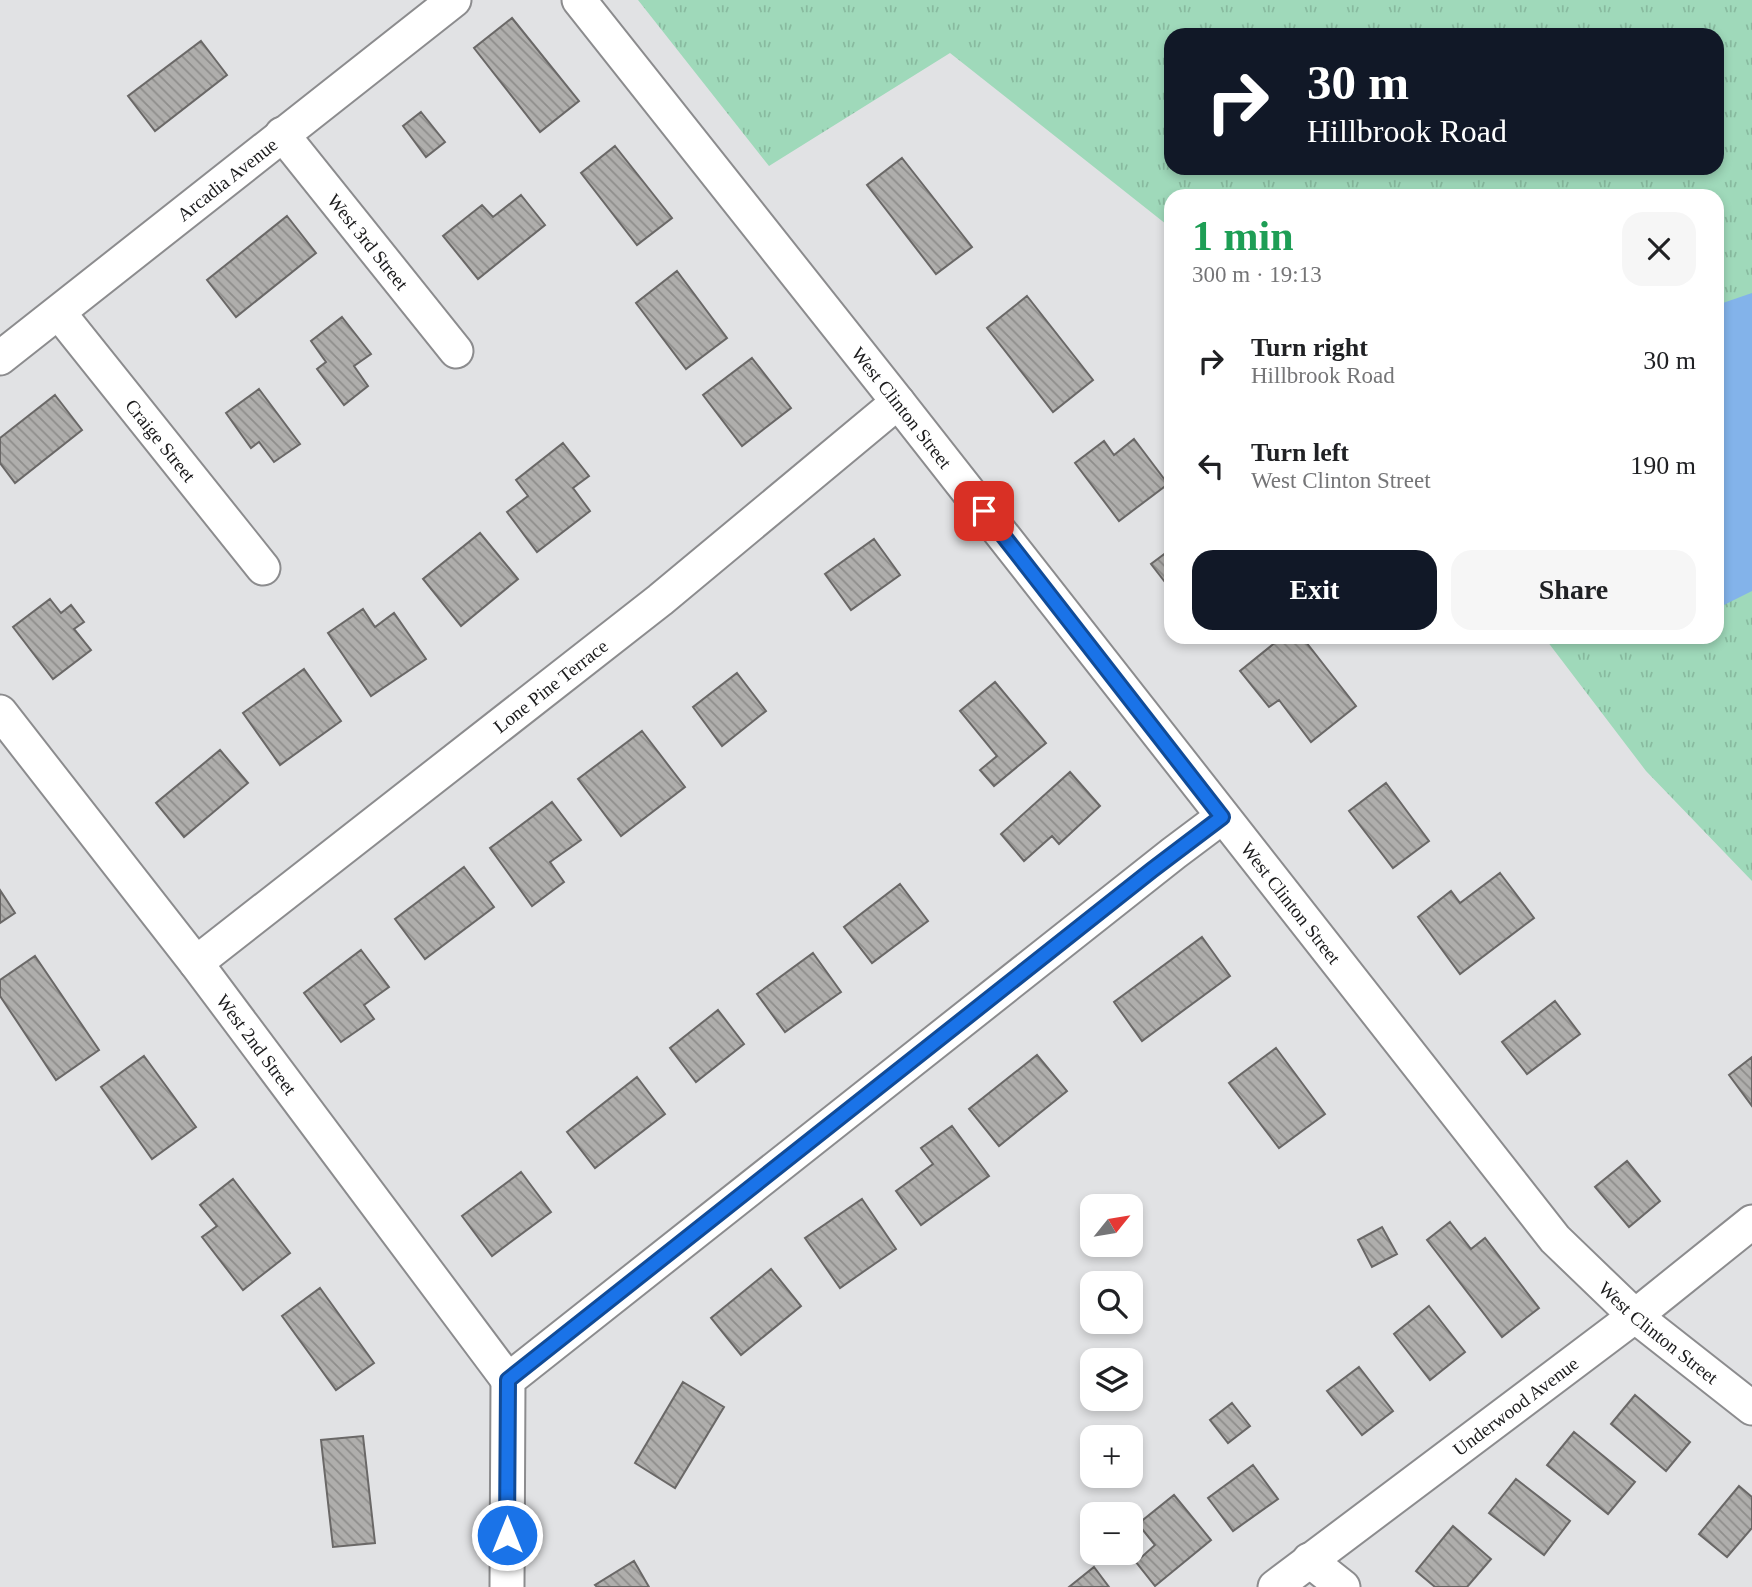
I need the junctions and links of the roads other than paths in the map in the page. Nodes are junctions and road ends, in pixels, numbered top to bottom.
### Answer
1 (454, 0) edge
2 (579, 0) edge
3 (282, 134) junction
4 (59, 313) junction
5 (456, 351) dead end
6 (0, 358) edge
7 (898, 402) junction
8 (263, 568) dead end
9 (0, 712) edge
10 (1222, 817) junction
11 (196, 963) junction
12 (1752, 1222) edge
13 (1635, 1315) junction
14 (508, 1380) junction
15 (1752, 1408) edge
16 (1309, 1560) junction
17 (507, 1587) edge
18 (1275, 1587) edge
19 (1343, 1587) edge

1 - 3 street, Arcadia Avenue
2 - 7 street, West Clinton Street
3 - 4 street, Arcadia Avenue
3 - 5 street, West 3rd Street
4 - 6 street, Arcadia Avenue
4 - 8 street, Craige Street
7 - 10 street, West Clinton Street
7 - 11 street, Lone Pine Terrace
9 - 11 street, West 2nd Street
10 - 13 street, West Clinton Street
10 - 14 street
11 - 14 street, West 2nd Street
12 - 13 street, Underwood Avenue
13 - 15 street, West Clinton Street
13 - 16 street, Underwood Avenue
14 - 17 street
16 - 18 street, Underwood Avenue
16 - 19 street

